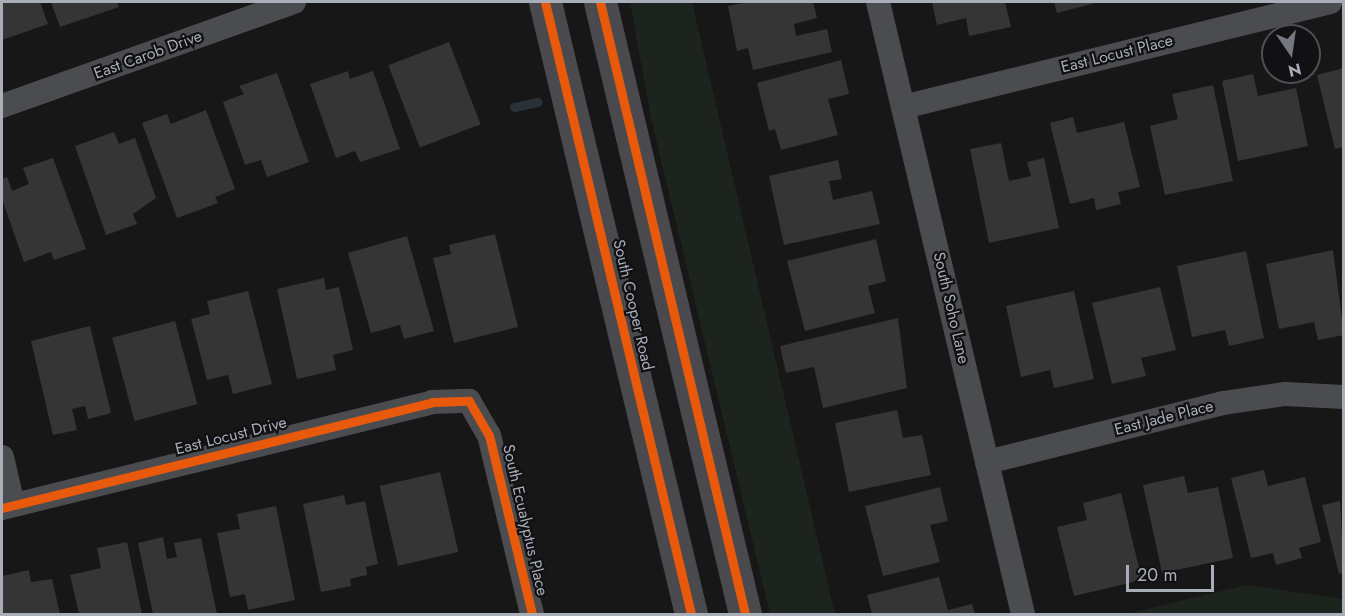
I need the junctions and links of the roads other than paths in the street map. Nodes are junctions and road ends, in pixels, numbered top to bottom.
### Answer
1 (294, 2) edge
2 (545, 2) edge
3 (600, 2) edge
4 (878, 2) edge
5 (1330, 2) edge
6 (2, 106) edge
7 (903, 107) junction
8 (1344, 397) edge
9 (469, 401) joint
10 (2, 457) edge
11 (987, 462) junction
12 (7, 506) edge
13 (532, 615) edge
14 (691, 615) edge
15 (745, 615) edge
16 (1023, 615) edge

1 - 6 street, East Carob Drive
2 - 14 main road, South Cooper Road
3 - 15 main road
4 - 7 street, South Soho Lane
5 - 7 street, East Locust Place
7 - 11 street, South Soho Lane
8 - 11 street, East Jade Place
9 - 12 street, East Locust Drive
9 - 13 street, South Ecualyptus Place
10 - 12 street
11 - 16 street, South Soho Lane

